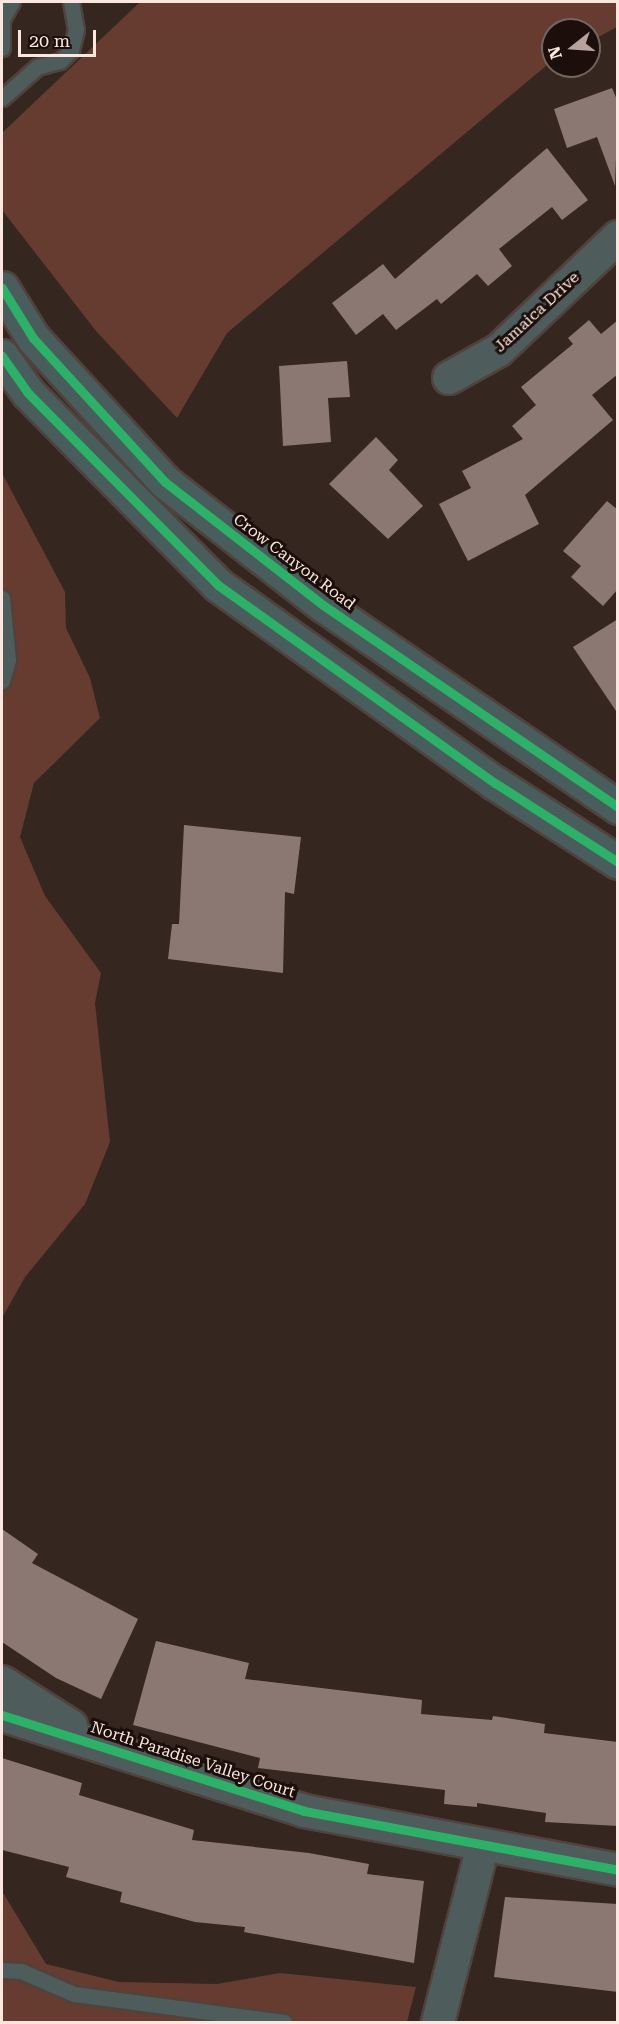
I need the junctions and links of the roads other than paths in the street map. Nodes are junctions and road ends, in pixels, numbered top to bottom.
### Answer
1 (12, 2) edge
2 (71, 2) edge
3 (2, 48) edge
4 (2, 98) edge
5 (618, 237) edge
6 (2, 288) edge
7 (2, 356) edge
8 (449, 378) dead end
9 (2, 598) edge
10 (2, 681) edge
11 (618, 807) edge
12 (618, 862) edge
13 (2, 1682) edge
14 (2, 1715) edge
15 (105, 1747) junction
16 (483, 1846) junction
17 (618, 1870) edge
18 (2, 1970) edge
19 (284, 2022) edge
20 (438, 2022) edge

1 - 3 lane
2 - 4 lane
5 - 8 street, Jamaica Drive
6 - 11 main road, Crow Canyon Road
7 - 12 main road
9 - 10 lane
13 - 15 street, North Paradise Valley Court
14 - 15 street, North Paradise Valley Court
15 - 16 street, North Paradise Valley Court
16 - 17 street, North Paradise Valley Court
16 - 20 street
18 - 19 lane

